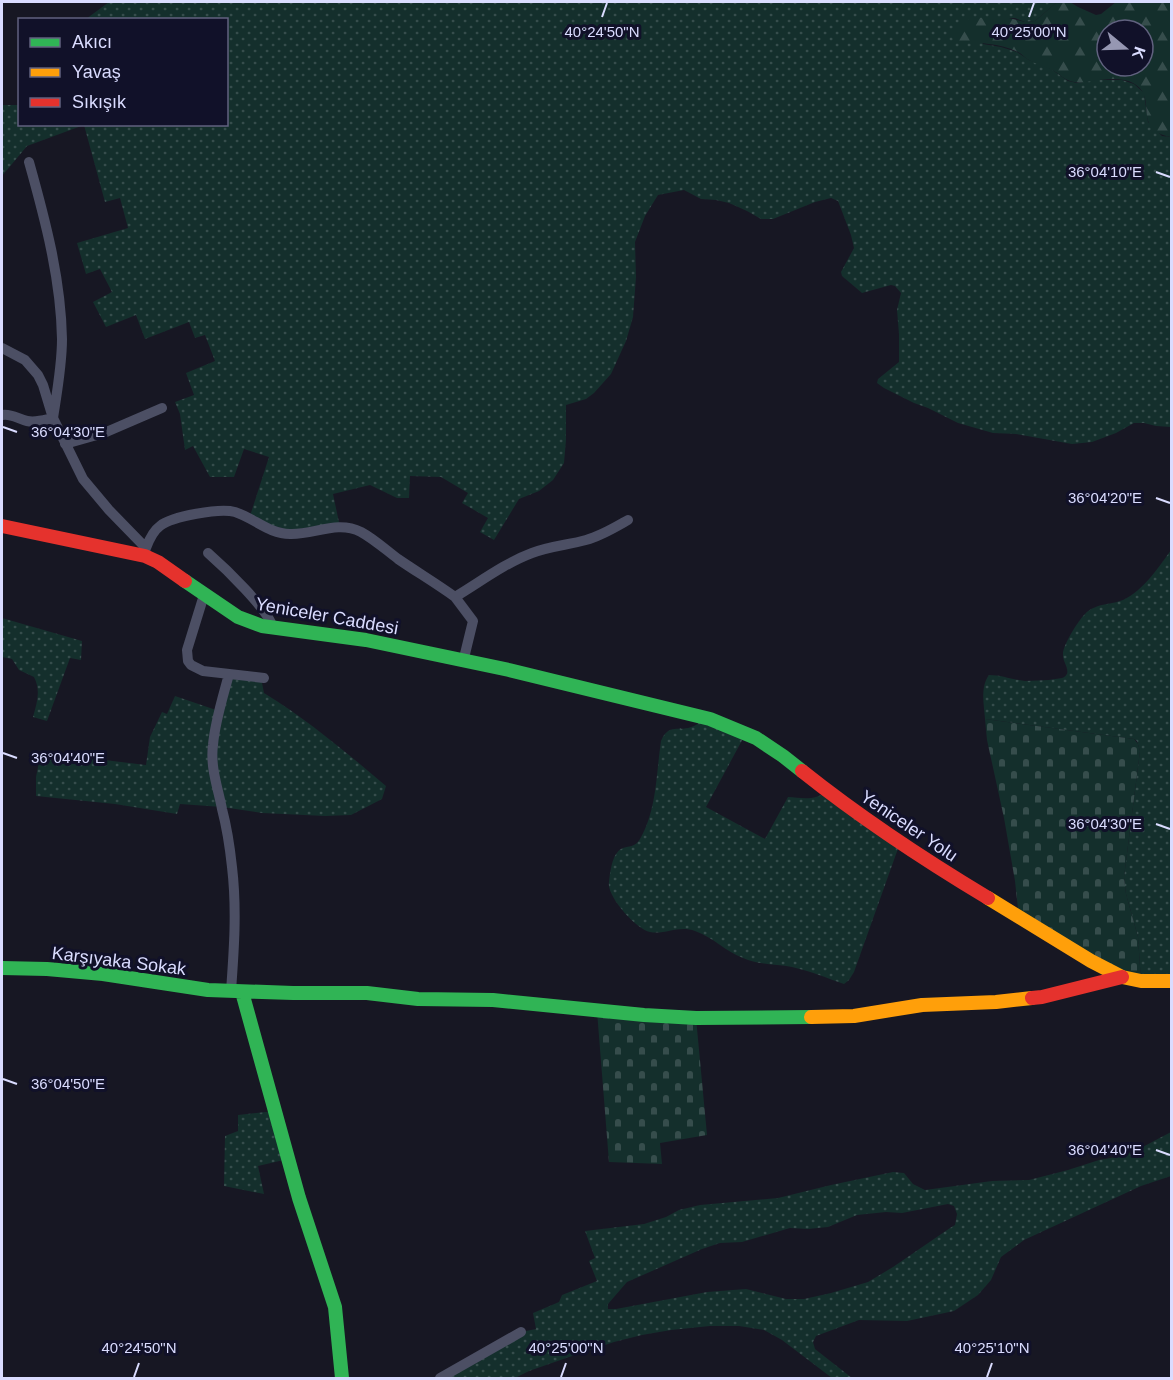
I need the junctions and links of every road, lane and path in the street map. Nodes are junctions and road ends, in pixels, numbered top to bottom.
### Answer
1 (29, 162) dead end
2 (2, 348) edge
3 (162, 408) dead end
4 (2, 415) edge
5 (53, 418) junction
6 (65, 444) junction
7 (628, 520) dead end
8 (2, 526) edge
9 (145, 552) junction
10 (208, 553) dead end
11 (204, 595) junction
12 (455, 597) junction
13 (273, 628) junction
14 (463, 662) junction
15 (229, 674) junction
16 (264, 678) dead end
17 (627, 699) joint
18 (2, 968) edge
19 (1122, 977) junction
20 (1172, 981) edge
21 (236, 991) junction
22 (521, 1332) dead end
23 (342, 1378) edge
24 (440, 1378) edge

1 - 5 street
2 - 5 street
3 - 6 street
4 - 5 street
5 - 6 street
6 - 9 street
7 - 12 street
8 - 9 street, Yeniceler Caddesi
9 - 11 street, Yeniceler Caddesi
9 - 12 street
10 - 13 street
11 - 13 street, Yeniceler Caddesi
11 - 15 street
12 - 14 street
13 - 14 street, Yeniceler Caddesi
14 - 17 street, Yeniceler Caddesi
15 - 16 street
15 - 21 street
17 - 19 street, Yeniceler Yolu
18 - 21 street, Karşıyaka Sokak
19 - 20 street, Yeniceler Yolu
19 - 21 street, Karşıyaka Sokak
21 - 23 street
22 - 24 street

